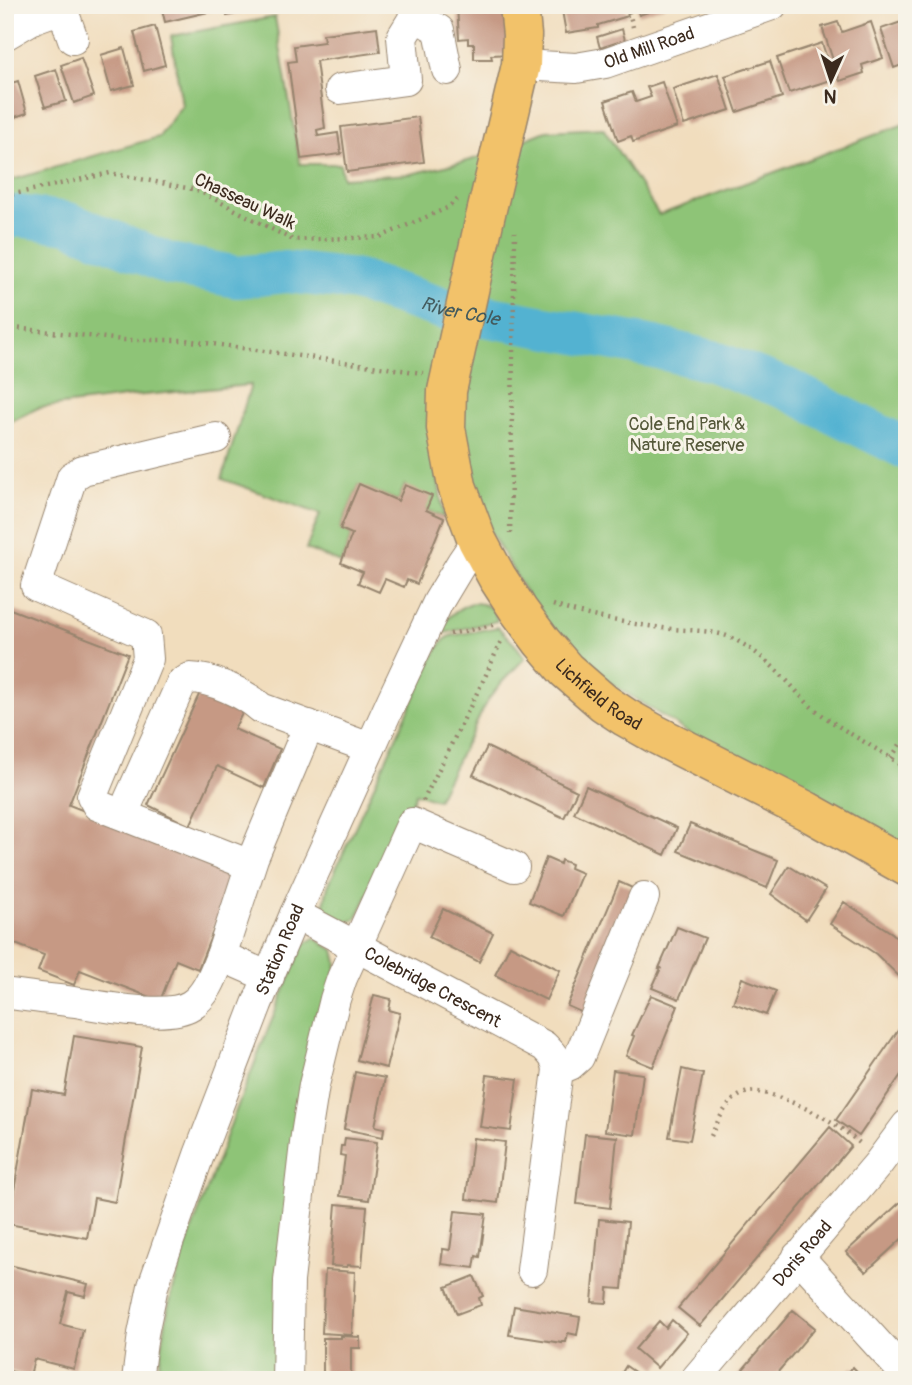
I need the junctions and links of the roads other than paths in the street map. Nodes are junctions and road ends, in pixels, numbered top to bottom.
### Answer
1 (519, 5) edge
2 (772, 5) edge
3 (65, 7) edge
4 (413, 11) edge
5 (5, 35) edge
6 (73, 39) dead end
7 (521, 65) junction
8 (447, 70) dead end
9 (340, 89) dead end
10 (215, 438) dead end
11 (493, 542) junction
12 (309, 725) junction
13 (370, 748) junction
14 (129, 800) dead end
15 (250, 865) junction
16 (514, 867) dead end
17 (907, 867) edge
18 (645, 897) dead end
19 (295, 914) junction
20 (355, 946) junction
21 (221, 956) junction
22 (269, 977) junction
23 (5, 993) edge
24 (558, 1070) junction
25 (907, 1125) edge
26 (798, 1256) junction
27 (532, 1270) dead end
28 (907, 1376) edge
29 (137, 1380) edge
30 (287, 1380) edge
31 (695, 1380) edge

1 - 7 main road, Lichfield Road
2 - 7 street, Old Mill Road
3 - 5 street
3 - 6 street
4 - 8 street
4 - 9 street
7 - 11 main road, Lichfield Road
10 - 15 street
11 - 13 street, Station Road
11 - 17 main road, Lichfield Road
12 - 13 street
12 - 14 street
12 - 15 street
13 - 19 street, Station Road
15 - 21 street
16 - 20 street
18 - 24 street
19 - 20 street, Colebridge Crescent
19 - 22 street, Station Road
20 - 24 street, Colebridge Crescent
20 - 30 street
21 - 22 street
21 - 23 street
22 - 29 street, Station Road
24 - 27 street
25 - 26 street, Doris Road
26 - 28 street
26 - 31 street, Doris Road

